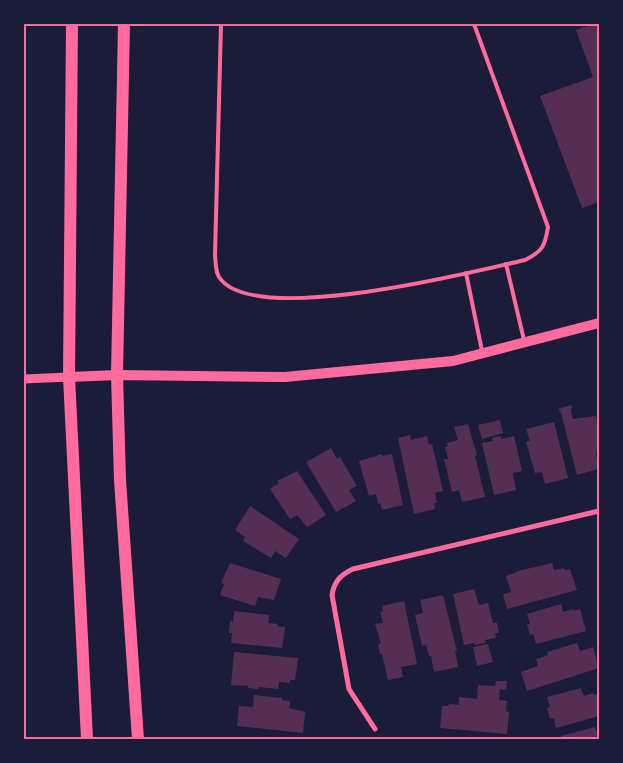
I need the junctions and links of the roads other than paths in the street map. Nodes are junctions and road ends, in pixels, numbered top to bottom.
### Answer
1 (72, 24) edge
2 (124, 24) edge
3 (221, 24) edge
4 (474, 24) edge
5 (506, 264) junction
6 (466, 273) junction
7 (599, 323) edge
8 (524, 342) junction
9 (482, 352) junction
10 (117, 375) junction
11 (69, 377) junction
12 (24, 379) edge
13 (599, 511) edge
14 (375, 730) dead end
15 (88, 739) edge
16 (138, 739) edge

1 - 11 main road
2 - 10 main road
3 - 6 lane
4 - 5 lane
5 - 6 lane
5 - 8 lane
6 - 9 lane
7 - 8 main road
8 - 9 main road
9 - 10 main road
10 - 11 main road
10 - 16 main road
11 - 12 street
11 - 15 main road
13 - 14 street

